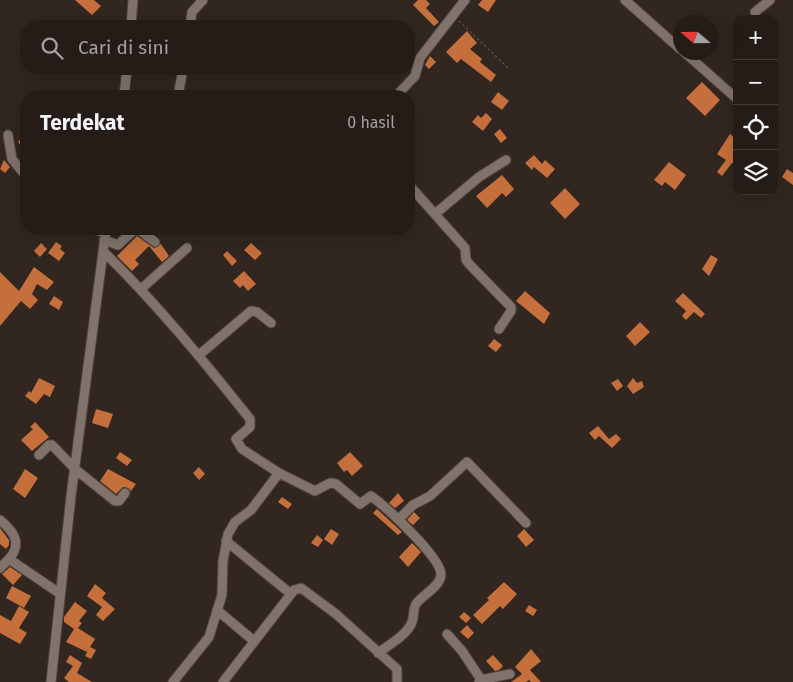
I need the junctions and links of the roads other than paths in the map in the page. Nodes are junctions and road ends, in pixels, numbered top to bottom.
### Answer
1 (133, 0) edge
2 (203, 0) edge
3 (465, 0) edge
4 (625, 0) edge
5 (770, 0) edge
6 (755, 12) dead end
7 (131, 20) edge
8 (191, 20) edge
9 (673, 43) edge
10 (693, 60) edge
11 (415, 73) edge
12 (126, 75) edge
13 (182, 75) edge
14 (414, 75) edge
15 (125, 90) edge
16 (179, 90) edge
17 (401, 90) edge
18 (733, 95) edge
19 (8, 135) dead end
20 (506, 160) dead end
21 (20, 169) edge
22 (415, 192) edge
23 (435, 214) junction
24 (105, 235) edge
25 (106, 235) edge
26 (128, 235) edge
27 (146, 235) edge
28 (155, 242) dead end
29 (187, 248) dead end
30 (103, 251) junction
31 (141, 289) junction
32 (271, 322) dead end
33 (500, 329) dead end
34 (199, 355) junction
35 (39, 455) dead end
36 (75, 469) junction
37 (279, 472) junction
38 (125, 493) dead end
39 (398, 519) junction
40 (0, 520) edge
41 (526, 523) dead end
42 (226, 541) junction
43 (9, 559) junction
44 (0, 568) edge
45 (60, 593) junction
46 (291, 594) junction
47 (217, 610) junction
48 (447, 634) dead end
49 (254, 641) junction
50 (378, 653) junction
51 (510, 674) dead end
52 (480, 681) edge
53 (51, 682) edge
54 (173, 682) edge
55 (222, 682) edge
56 (397, 682) edge

1 - 7 street
2 - 8 street
3 - 11 street
4 - 9 street
5 - 6 street
10 - 18 street
12 - 15 street
13 - 16 street
14 - 17 street
19 - 21 street
20 - 23 street
22 - 23 street
23 - 33 street
24 - 30 street
25 - 26 street
27 - 28 street
29 - 31 street
30 - 31 street
30 - 36 street
31 - 34 street
32 - 34 street
34 - 37 street
35 - 36 street
36 - 38 street
36 - 45 street
37 - 39 street
37 - 42 street
39 - 41 street
39 - 50 street
40 - 43 street
42 - 46 street
42 - 47 street
43 - 44 street
43 - 45 street
45 - 53 street
46 - 49 street
46 - 50 street
47 - 49 street
47 - 54 street
48 - 52 street
49 - 55 street
50 - 56 street
51 - 52 street

